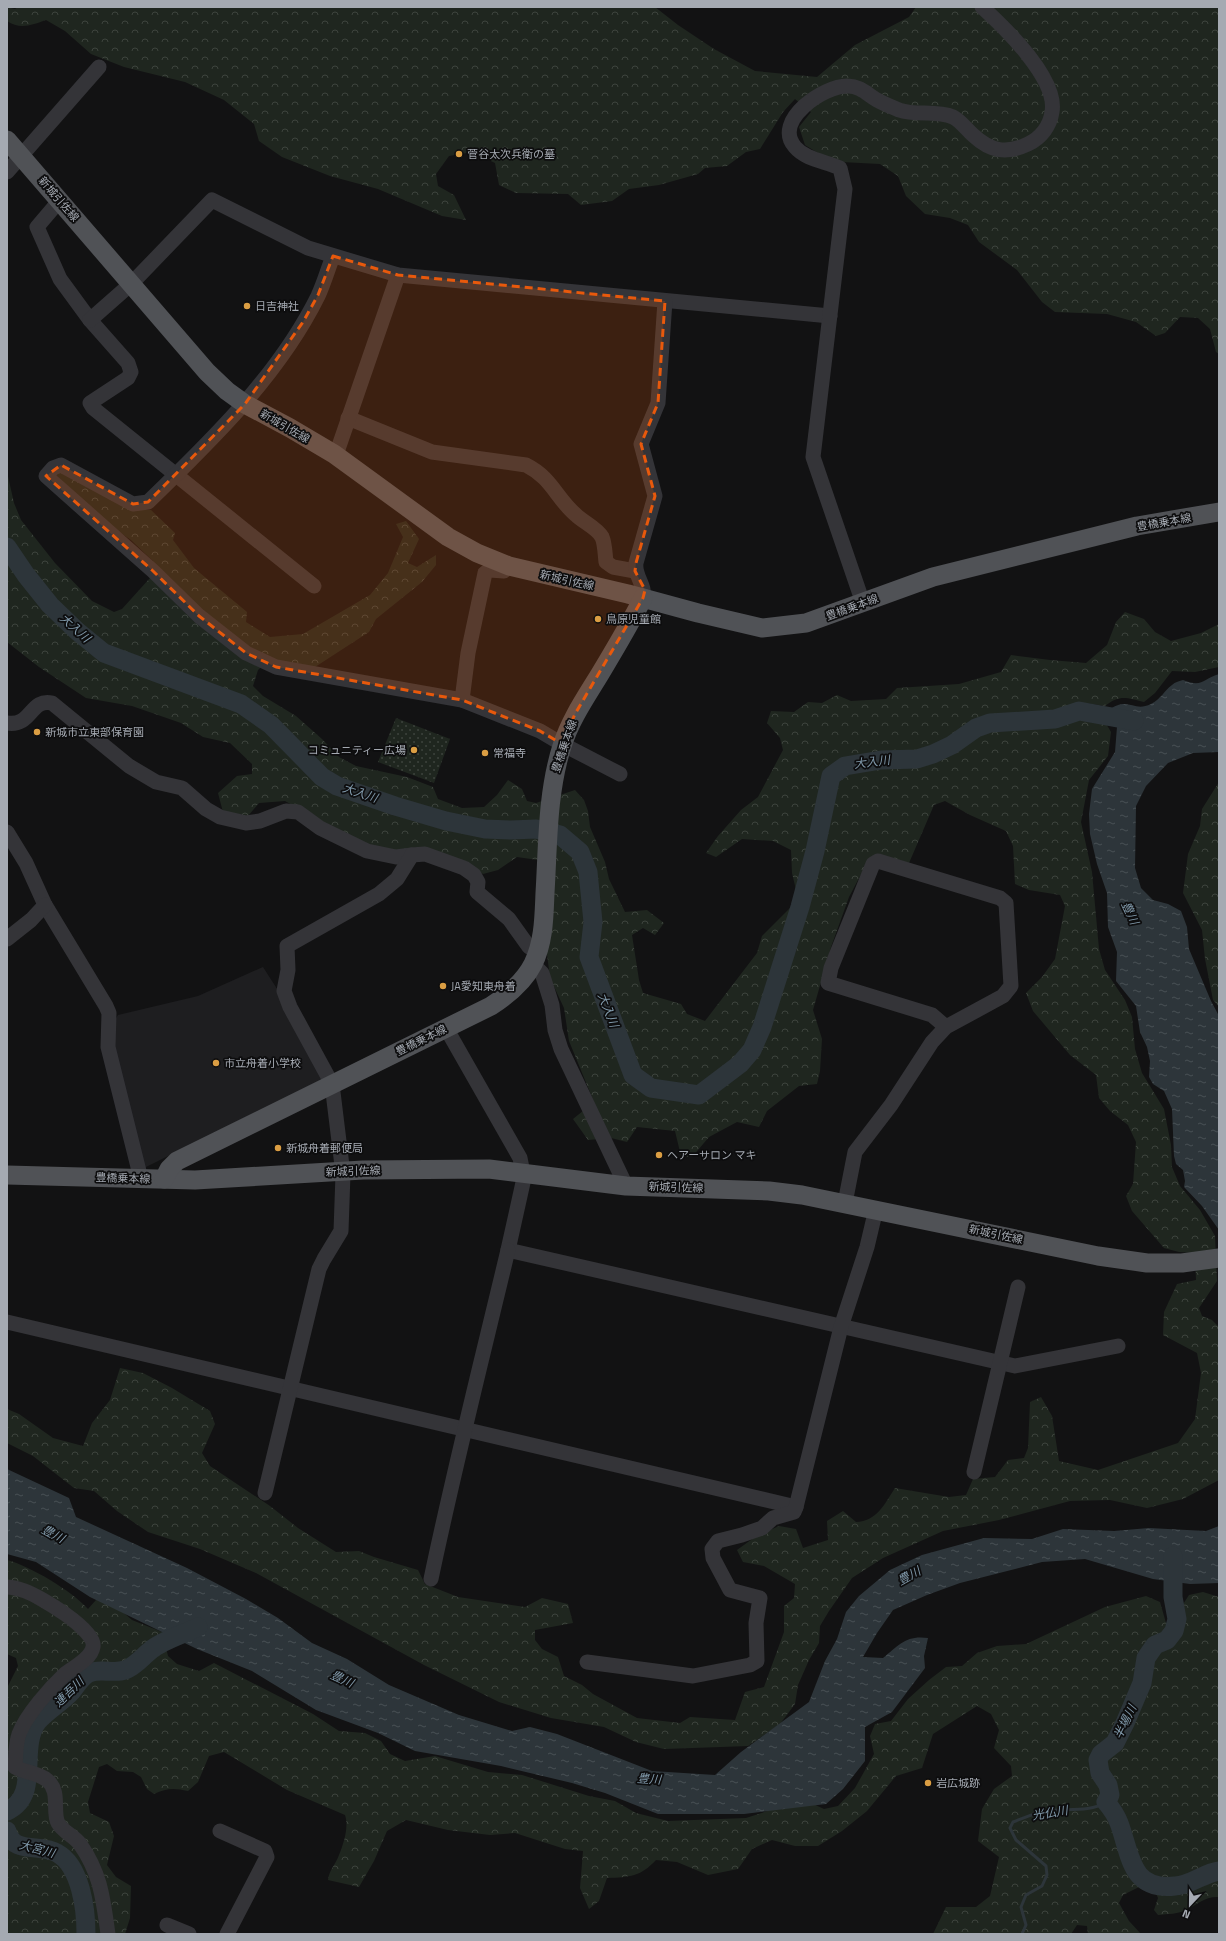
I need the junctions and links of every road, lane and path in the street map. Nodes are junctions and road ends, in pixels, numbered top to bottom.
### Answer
1 (982, 7) edge
2 (99, 67) dead end
3 (7, 140) edge
4 (22, 157) junction
5 (7, 172) edge
6 (60, 200) junction
7 (333, 256) junction
8 (398, 276) junction
9 (132, 283) junction
10 (665, 301) junction
11 (830, 316) junction
12 (90, 320) junction
13 (245, 404) junction
14 (348, 418) junction
15 (334, 454) junction
16 (176, 474) junction
17 (1219, 512) edge
18 (509, 566) junction
19 (635, 570) junction
20 (314, 586) dead end
21 (643, 598) junction
22 (863, 603) junction
23 (462, 700) junction
24 (7, 723) edge
25 (562, 744) junction
26 (620, 774) dead end
27 (7, 832) edge
28 (412, 855) junction
29 (45, 905) junction
30 (7, 939) edge
31 (536, 957) junction
32 (946, 1027) junction
33 (446, 1028) junction
34 (332, 1084) junction
35 (343, 1172) junction
36 (524, 1173) junction
37 (7, 1175) edge
38 (142, 1179) junction
39 (164, 1179) junction
40 (626, 1186) junction
41 (845, 1203) junction
42 (876, 1209) junction
43 (508, 1250) junction
44 (1219, 1258) edge
45 (1018, 1287) dead end
46 (7, 1322) edge
47 (841, 1327) junction
48 (1118, 1346) dead end
49 (1001, 1363) junction
50 (291, 1389) junction
51 (466, 1430) junction
52 (974, 1472) dead end
53 (266, 1494) dead end
54 (796, 1507) junction
55 (431, 1579) dead end
56 (7, 1587) edge
57 (587, 1662) dead end
58 (220, 1831) dead end
59 (167, 1925) dead end
60 (108, 1934) edge
61 (189, 1934) edge
62 (227, 1934) edge

1 - 11 street
2 - 4 street
3 - 4 main road, 新城引佐線
4 - 5 street
4 - 6 main road, 新城引佐線
6 - 9 main road, 新城引佐線
6 - 12 street
7 - 8 street
7 - 9 street
7 - 13 street
8 - 10 street
8 - 14 street
9 - 12 street
9 - 13 main road, 新城引佐線
10 - 11 street
10 - 19 street
11 - 22 street
12 - 16 street
13 - 15 main road, 新城引佐線
13 - 16 street
14 - 15 street
14 - 19 street
15 - 18 main road, 新城引佐線
16 - 20 street
16 - 23 street
17 - 22 main road, 豊橋乗本線
18 - 21 main road, 新城引佐線
18 - 23 street
19 - 21 street
21 - 22 main road, 豊橋乗本線
21 - 25 main road, 豊橋乗本線
23 - 25 street
24 - 28 street
25 - 26 street
25 - 31 main road, 豊橋乗本線
27 - 29 street
28 - 31 street
28 - 34 street
29 - 30 street
29 - 38 street
31 - 33 main road, 豊橋乗本線
31 - 40 street
32 - 32 street
32 - 41 street
33 - 34 main road, 豊橋乗本線
33 - 36 street
34 - 35 street
34 - 39 main road, 豊橋乗本線
35 - 36 main road, 新城引佐線
35 - 39 main road, 新城引佐線
35 - 50 street
36 - 40 main road, 新城引佐線
36 - 43 street
37 - 38 main road, 豊橋乗本線
38 - 39 main road, 豊橋乗本線
40 - 41 main road, 新城引佐線
41 - 42 main road, 新城引佐線
42 - 44 main road, 新城引佐線
42 - 47 street
43 - 47 street
43 - 51 street
45 - 49 street
46 - 50 street
47 - 49 street
47 - 54 street
48 - 49 street
49 - 52 street
50 - 51 street
50 - 53 street
51 - 54 street
51 - 55 street
54 - 57 street
56 - 60 street
58 - 62 street
59 - 61 street

